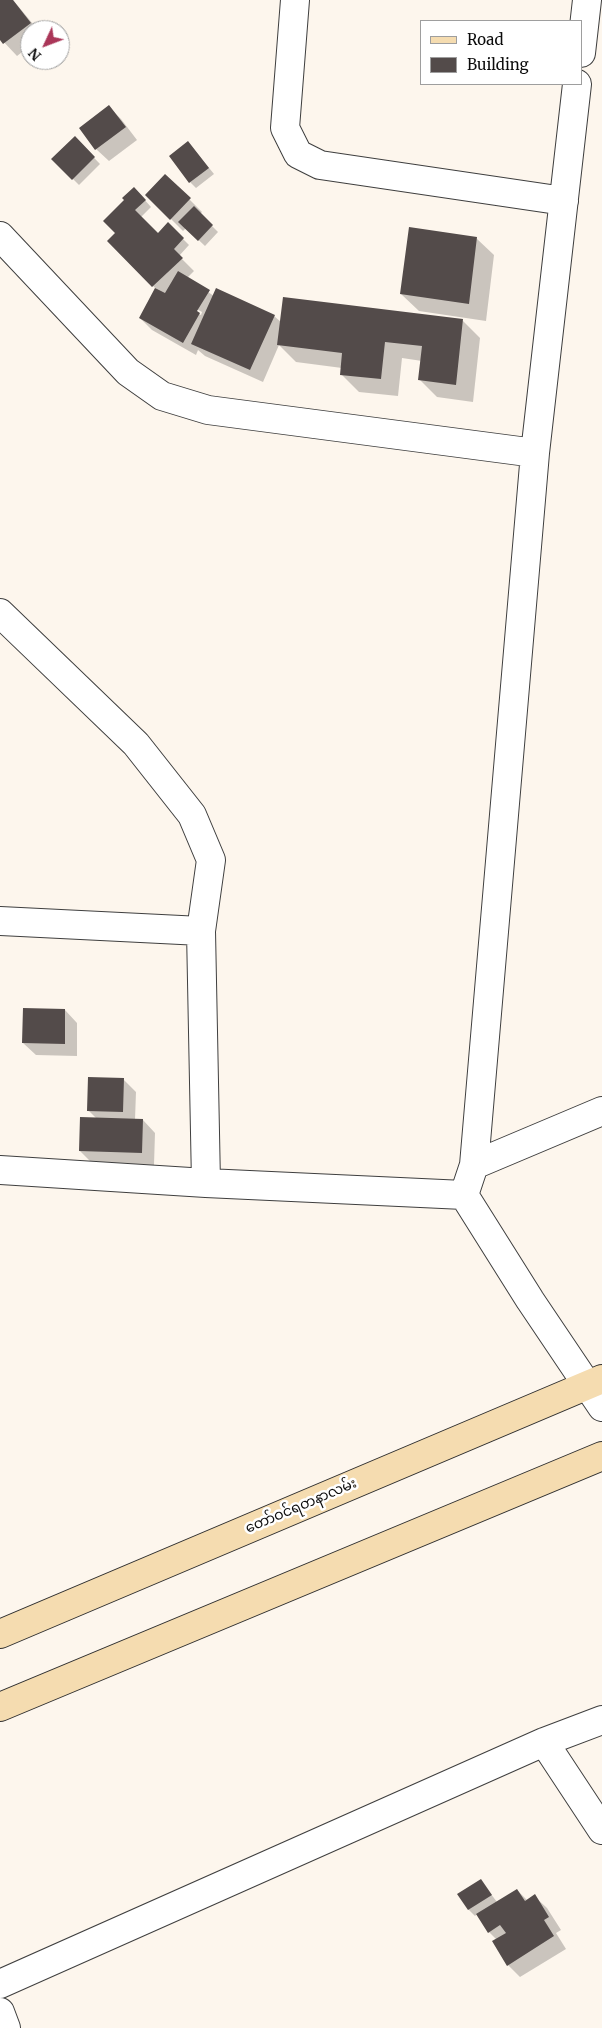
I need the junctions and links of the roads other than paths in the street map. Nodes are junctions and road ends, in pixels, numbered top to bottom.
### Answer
1 (295, 0) edge
2 (587, 0) edge
3 (582, 45) edge
4 (577, 85) edge
5 (564, 201) junction
6 (0, 236) edge
7 (535, 452) junction
8 (0, 613) edge
9 (0, 920) edge
10 (201, 931) junction
11 (602, 1111) edge
12 (474, 1165) junction
13 (0, 1170) edge
14 (206, 1183) junction
15 (464, 1196) junction
16 (594, 1382) edge
17 (602, 1407) edge
18 (602, 1456) edge
19 (0, 1634) edge
20 (0, 1707) edge
21 (602, 1720) edge
22 (544, 1742) junction
23 (602, 1830) edge
24 (0, 1984) edge
25 (0, 2012) edge
26 (6, 2028) edge

1 - 5 street
2 - 3 street
4 - 5 street
5 - 7 street
6 - 7 street
7 - 12 street
8 - 10 street
9 - 10 street
10 - 14 street
11 - 12 street
12 - 15 street
13 - 14 street
14 - 15 street
15 - 16 street
16 - 17 street
16 - 19 main road, တော်ဝင်ရတနာလမ်း
18 - 20 main road
21 - 22 street
22 - 23 street
22 - 24 street
25 - 26 street

